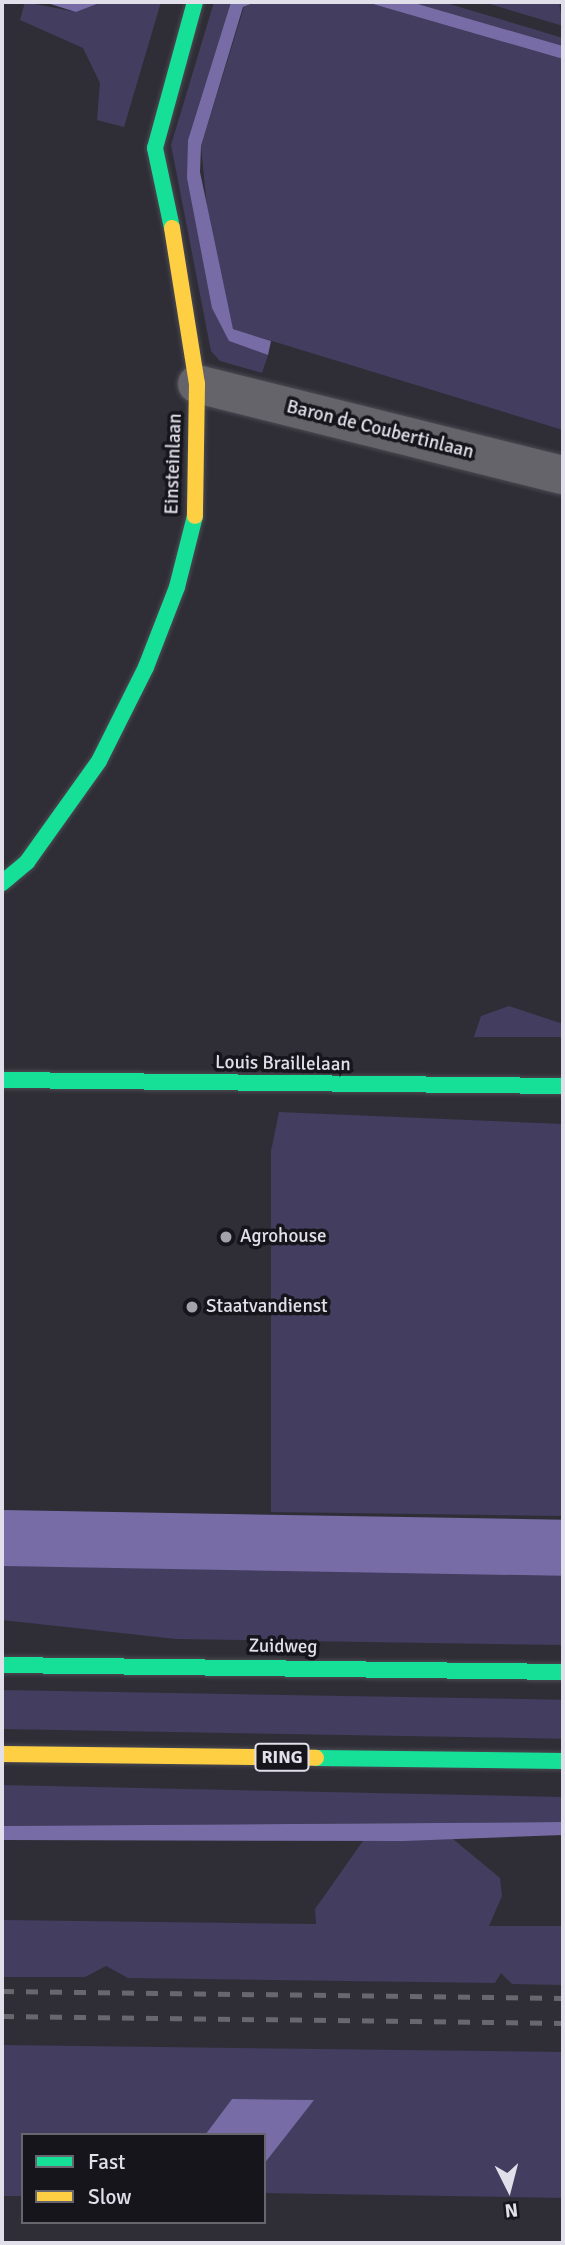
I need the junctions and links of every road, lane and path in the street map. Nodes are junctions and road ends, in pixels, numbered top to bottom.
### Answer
1 (195, 2) edge
2 (197, 384) junction
3 (563, 475) edge
4 (2, 883) edge
5 (2, 1080) edge
6 (563, 1086) edge
7 (2, 1665) edge
8 (563, 1672) edge
9 (2, 1754) edge
10 (563, 1761) edge

1 - 2 street, Einsteinlaan
2 - 3 street, Baron de Coubertinlaan
2 - 4 street, Einsteinlaan
5 - 6 street, Louis Braillelaan
7 - 8 street, Zuidweg
9 - 10 street, RING

